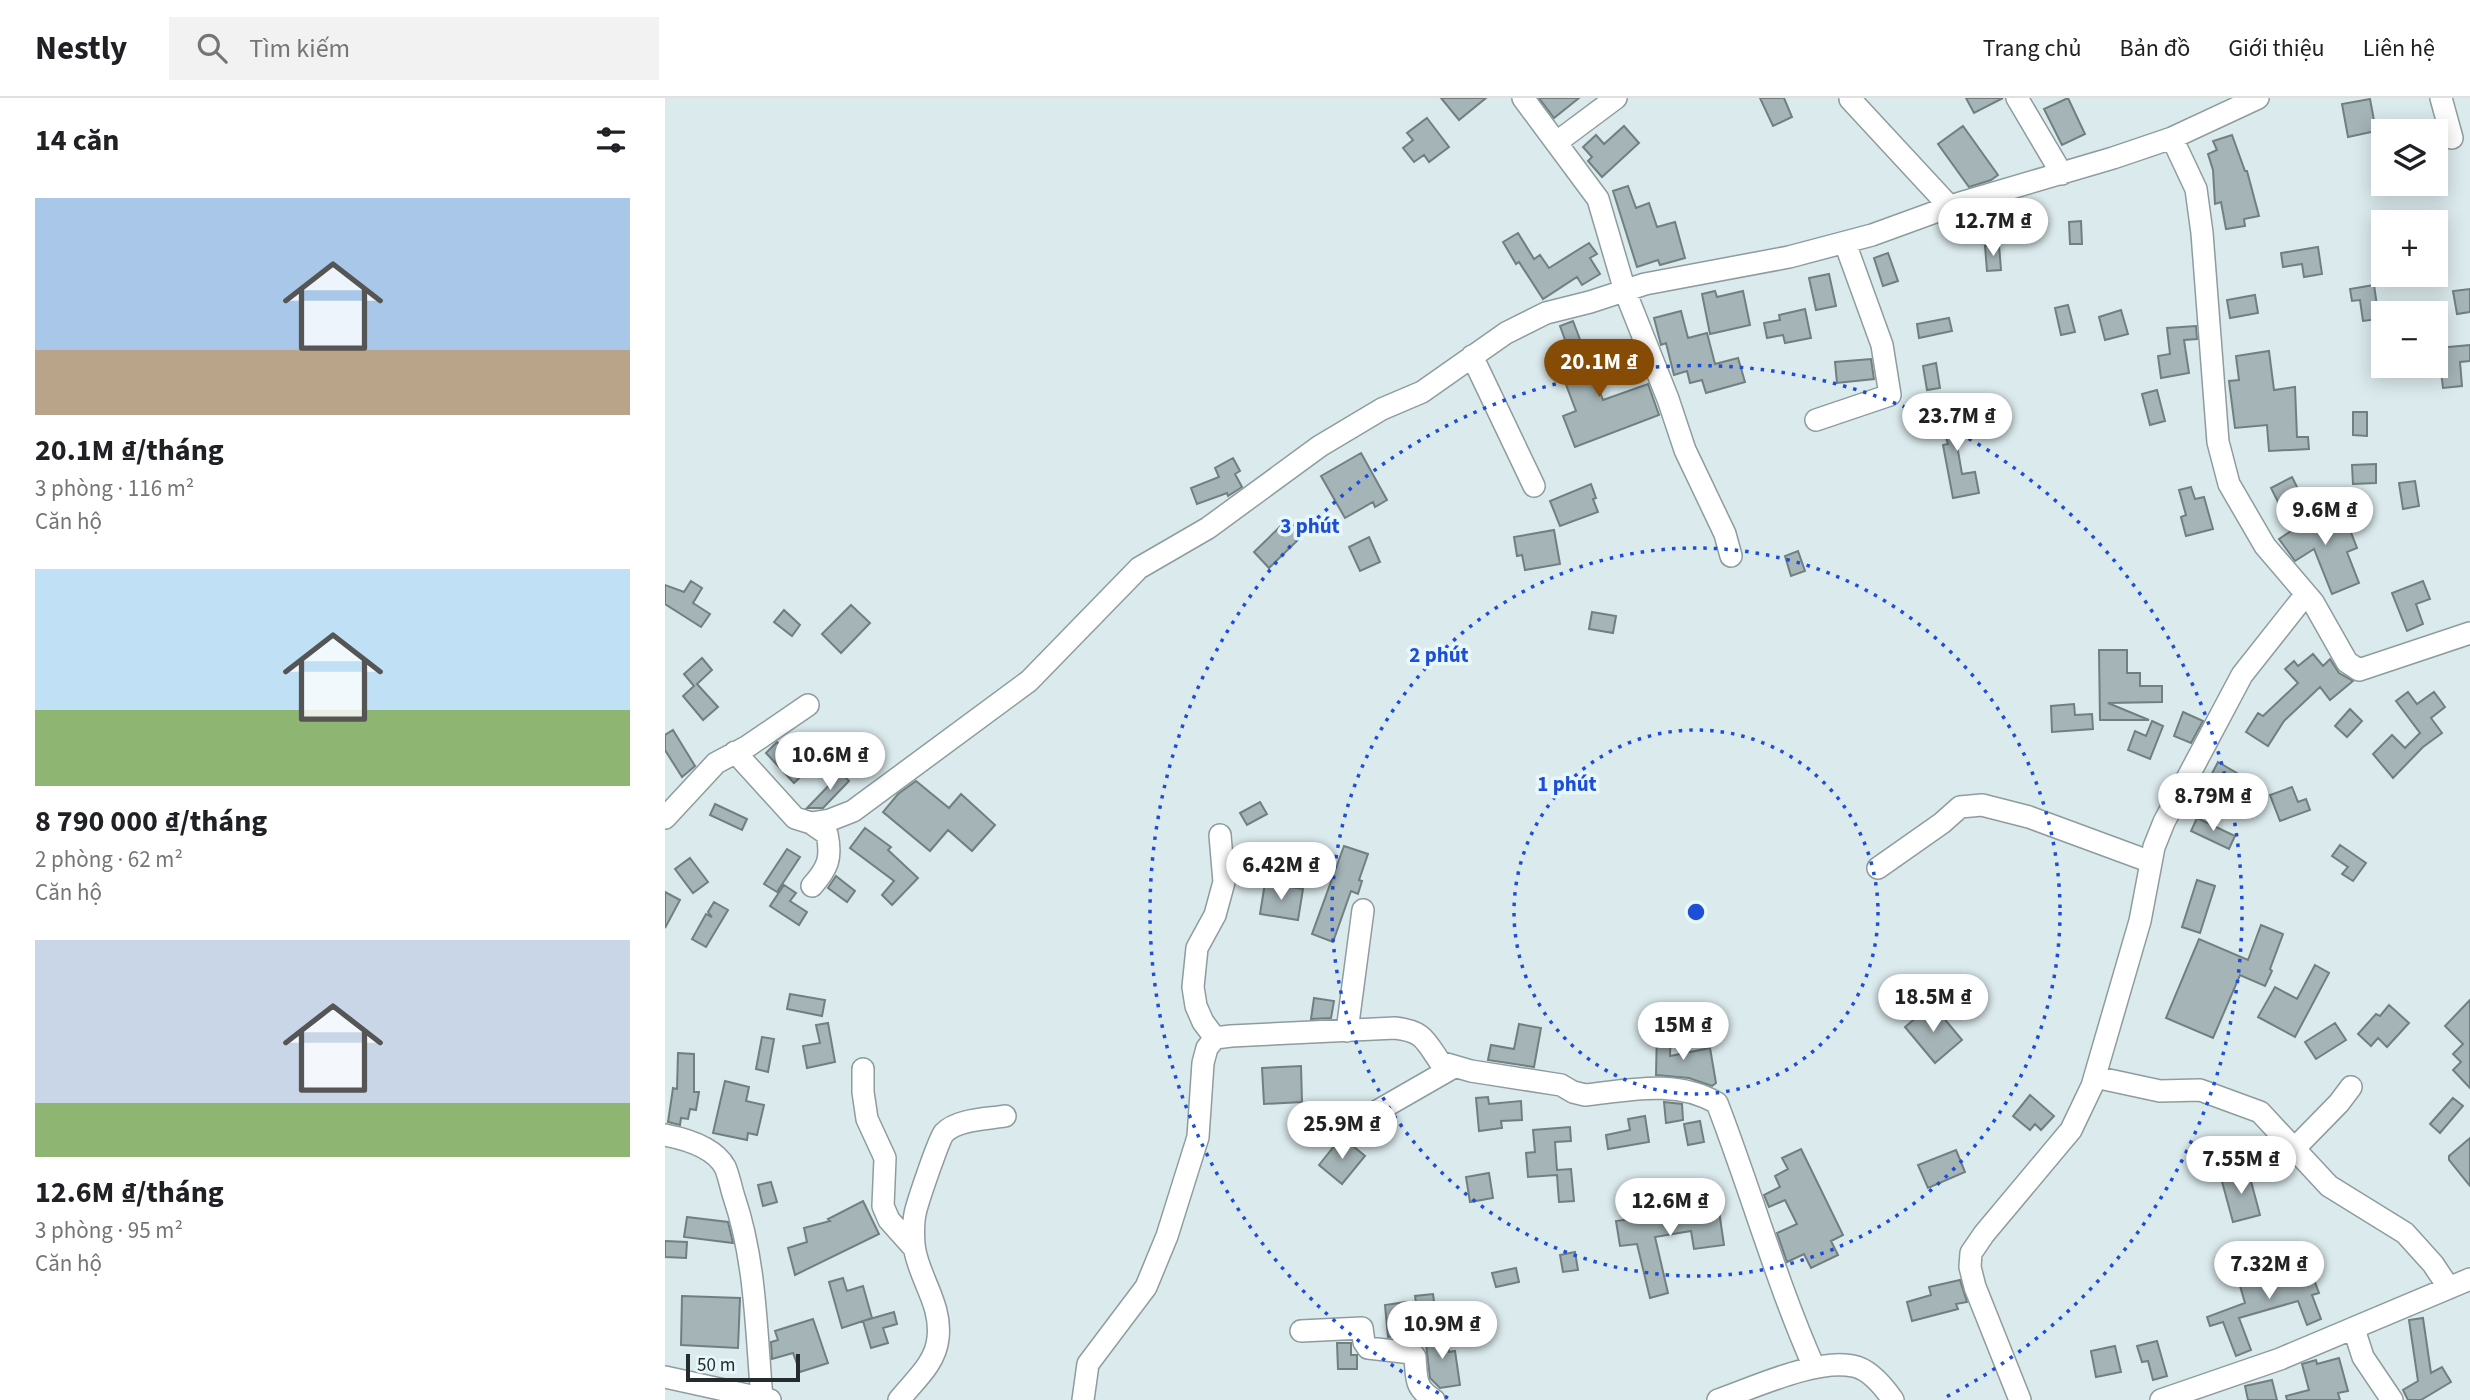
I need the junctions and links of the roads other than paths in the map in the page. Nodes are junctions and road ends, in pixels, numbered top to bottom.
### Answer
1 (1523, 98) edge
2 (1616, 98) edge
3 (2017, 98) edge
4 (2258, 98) edge
5 (2441, 98) edge
6 (1850, 99) edge
7 (2172, 138) junction
8 (2452, 138) dead end
9 (1557, 142) junction
10 (2062, 174) junction
11 (1950, 207) junction
12 (1845, 243) junction
13 (1625, 291) junction
14 (1472, 356) junction
15 (1817, 420) dead end
16 (1534, 486) dead end
17 (1731, 556) dead end
18 (2306, 594) junction
19 (2470, 633) edge
20 (808, 705) dead end
21 (735, 752) junction
22 (665, 818) edge
23 (811, 823) junction
24 (1220, 835) dead end
25 (2151, 862) junction
26 (1878, 868) dead end
27 (812, 886) dead end
28 (1363, 910) dead end
29 (1347, 1031) junction
30 (1215, 1038) junction
31 (1454, 1067) junction
32 (863, 1069) dead end
33 (2095, 1077) junction
34 (2351, 1087) dead end
35 (1005, 1116) dead end
36 (1346, 1129) dead end
37 (665, 1135) edge
38 (2294, 1149) junction
39 (914, 1248) junction
40 (2470, 1279) edge
41 (2449, 1288) junction
42 (2354, 1329) junction
43 (1301, 1331) dead end
44 (1814, 1367) junction
45 (665, 1377) edge
46 (692, 1392) edge
47 (766, 1399) edge
48 (899, 1400) edge
49 (1083, 1400) edge
50 (1434, 1400) edge
51 (1718, 1400) edge
52 (1893, 1400) edge
53 (2020, 1400) edge
54 (2161, 1400) edge
55 (2392, 1400) edge

1 - 9 street
2 - 9 street
3 - 10 street
4 - 7 street
5 - 8 street
6 - 11 street
7 - 10 street
7 - 18 street
9 - 13 street
10 - 11 street
11 - 12 street
12 - 13 street
12 - 15 street
13 - 14 street
13 - 17 street
14 - 16 street
14 - 23 street
18 - 19 street
18 - 25 street
20 - 21 street
21 - 22 street
21 - 23 street
23 - 27 street
24 - 30 street
25 - 26 street
25 - 33 street
28 - 29 street
29 - 30 street
29 - 31 street
30 - 49 street
31 - 36 street
31 - 44 street
32 - 39 street
33 - 38 street
33 - 53 street
34 - 38 street
35 - 39 street
37 - 47 street
38 - 41 street
39 - 48 street
40 - 41 street
41 - 42 street
42 - 54 street
42 - 55 street
43 - 50 street
44 - 51 street
44 - 52 street
45 - 46 street
46 - 47 street

